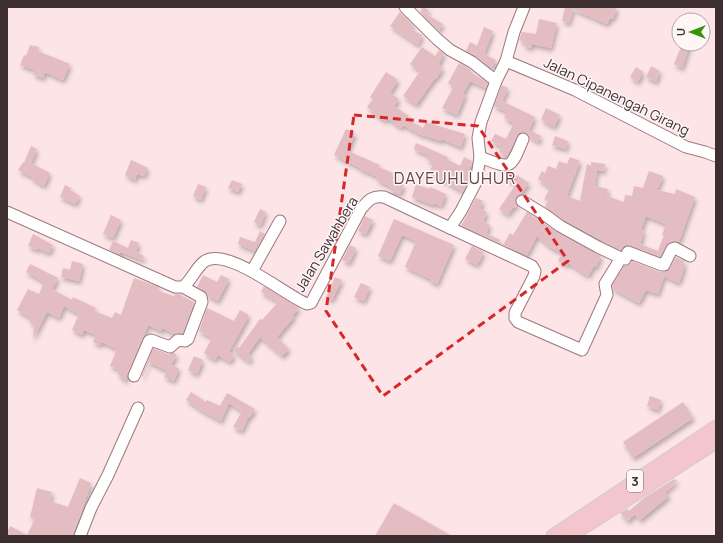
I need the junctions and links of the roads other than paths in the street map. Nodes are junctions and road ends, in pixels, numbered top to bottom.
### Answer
1 (405, 7) edge
2 (524, 7) edge
3 (506, 61) junction
4 (496, 81) junction
5 (523, 139) dead end
6 (716, 156) edge
7 (480, 157) junction
8 (522, 201) dead end
9 (7, 212) edge
10 (280, 221) dead end
11 (450, 228) junction
12 (690, 256) dead end
13 (621, 258) junction
14 (252, 271) junction
15 (183, 287) junction
16 (134, 376) dead end
17 (138, 408) dead end
18 (716, 426) edge
19 (716, 442) edge
20 (80, 536) edge
21 (553, 536) edge
22 (570, 536) edge

1 - 4 street
2 - 3 street
3 - 4 street
3 - 6 street, Jalan Cipanengah Girang
4 - 7 street
5 - 7 street
7 - 11 street
8 - 13 street
9 - 15 street
10 - 14 street
11 - 13 street
11 - 14 street, Jalan Sawahbera
12 - 13 street
14 - 15 street, Jalan Sawahbera
15 - 16 street
17 - 20 street
18 - 21 main road, 3
19 - 22 main road, 3

